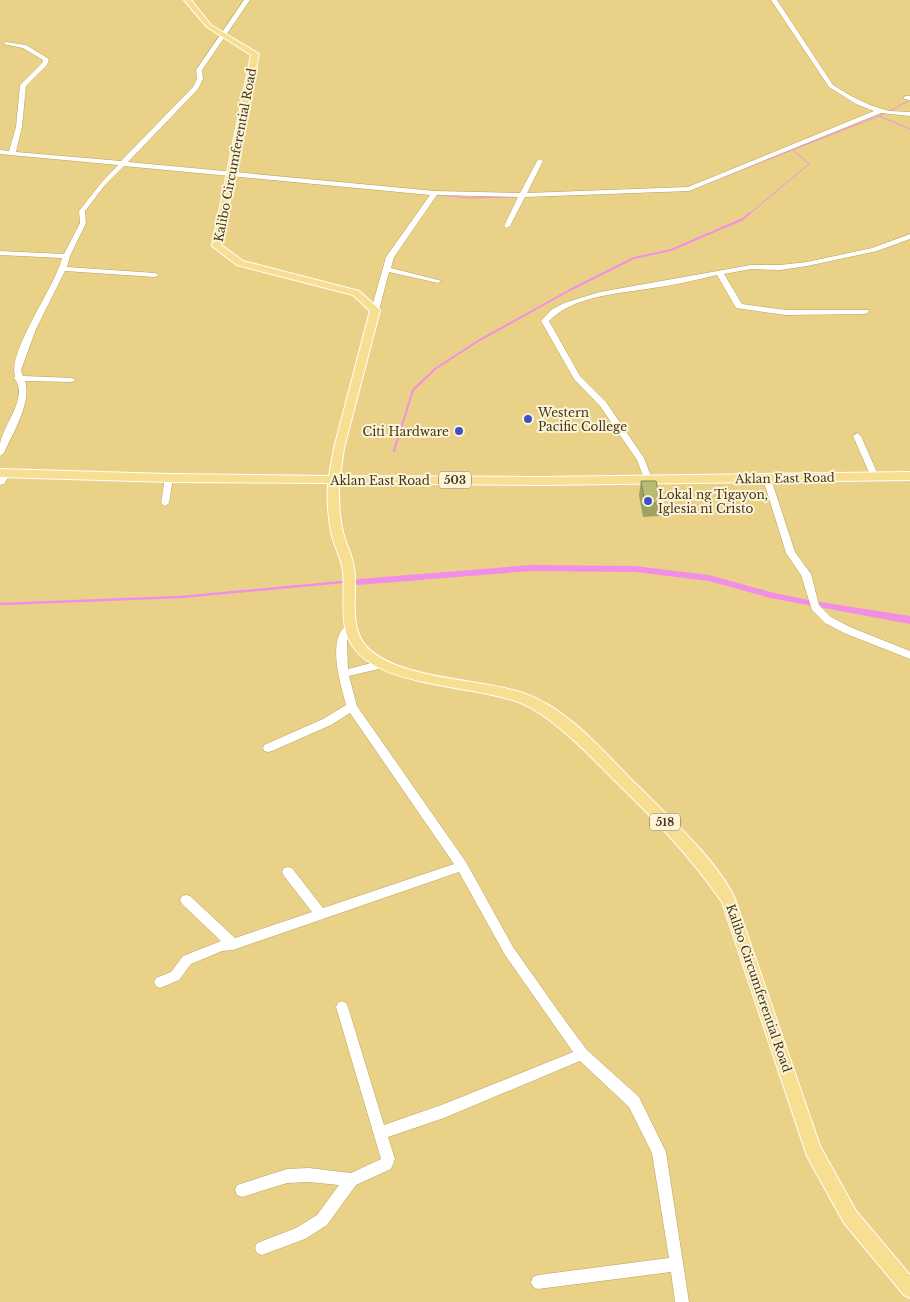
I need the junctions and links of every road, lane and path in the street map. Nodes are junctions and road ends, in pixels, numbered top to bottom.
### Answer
1 (187, 0) edge
2 (247, 0) edge
3 (774, 0) edge
4 (224, 35) junction
5 (6, 44) dead end
6 (879, 111) junction
7 (910, 114) edge
8 (0, 152) edge
9 (12, 153) junction
10 (540, 161) dead end
11 (122, 163) junction
12 (230, 174) junction
13 (435, 193) junction
14 (524, 195) junction
15 (507, 226) dead end
16 (910, 236) edge
17 (0, 253) edge
18 (66, 256) junction
19 (63, 269) junction
20 (387, 269) junction
21 (720, 274) junction
22 (154, 275) dead end
23 (438, 281) dead end
24 (375, 310) junction
25 (865, 312) dead end
26 (18, 378) junction
27 (72, 380) dead end
28 (858, 436) dead end
29 (0, 453) edge
30 (2, 476) edge
31 (910, 476) edge
32 (875, 477) junction
33 (169, 478) junction
34 (648, 479) junction
35 (767, 479) junction
36 (334, 480) junction
37 (165, 503) dead end
38 (351, 627) junction
39 (910, 655) edge
40 (383, 664) junction
41 (343, 674) junction
42 (352, 707) junction
43 (268, 748) dead end
44 (462, 866) junction
45 (288, 872) dead end
46 (186, 900) dead end
47 (321, 914) junction
48 (233, 944) junction
49 (160, 982) dead end
50 (342, 1007) dead end
51 (582, 1054) junction
52 (380, 1134) junction
53 (351, 1180) junction
54 (242, 1190) dead end
55 (262, 1248) dead end
56 (677, 1264) junction
57 (538, 1282) dead end
58 (910, 1289) edge
59 (682, 1302) edge

1 - 4 main road, Kalibo Circumferential Road
2 - 4 street
3 - 6 street
4 - 11 street
4 - 12 main road, Kalibo Circumferential Road
5 - 9 street
6 - 7 street
6 - 14 street
8 - 9 street
9 - 11 street
10 - 14 street
11 - 12 street
11 - 18 street
12 - 13 street
12 - 24 main road, Kalibo Circumferential Road
13 - 14 street
13 - 20 street
14 - 15 street
16 - 21 street
17 - 18 street
18 - 19 street
19 - 22 street
19 - 26 street
20 - 23 street
20 - 24 street
21 - 25 street
21 - 34 street
24 - 36 main road, Kalibo Circumferential Road / 518
26 - 27 street
26 - 29 street
28 - 32 street
30 - 33 main road, Aklan East Road / 503
31 - 32 main road, Aklan East Road / 503
32 - 35 main road, Aklan East Road / 503
33 - 36 main road, Aklan East Road / 503
33 - 37 street
34 - 35 main road, Aklan East Road / 503
34 - 36 main road, Aklan East Road / 503
35 - 39 street
36 - 38 main road, Kalibo Circumferential Road / 518
38 - 40 main road, Kalibo Circumferential Road / 518
38 - 41 street
40 - 41 street
40 - 58 main road, Kalibo Circumferential Road / 518
41 - 42 street
42 - 43 street
42 - 44 street
44 - 47 street
44 - 51 street
45 - 47 street
46 - 48 street
47 - 48 street
48 - 49 street
50 - 52 street
51 - 52 street
51 - 56 street
52 - 53 street
53 - 54 street
53 - 55 street
56 - 57 street
56 - 59 street

